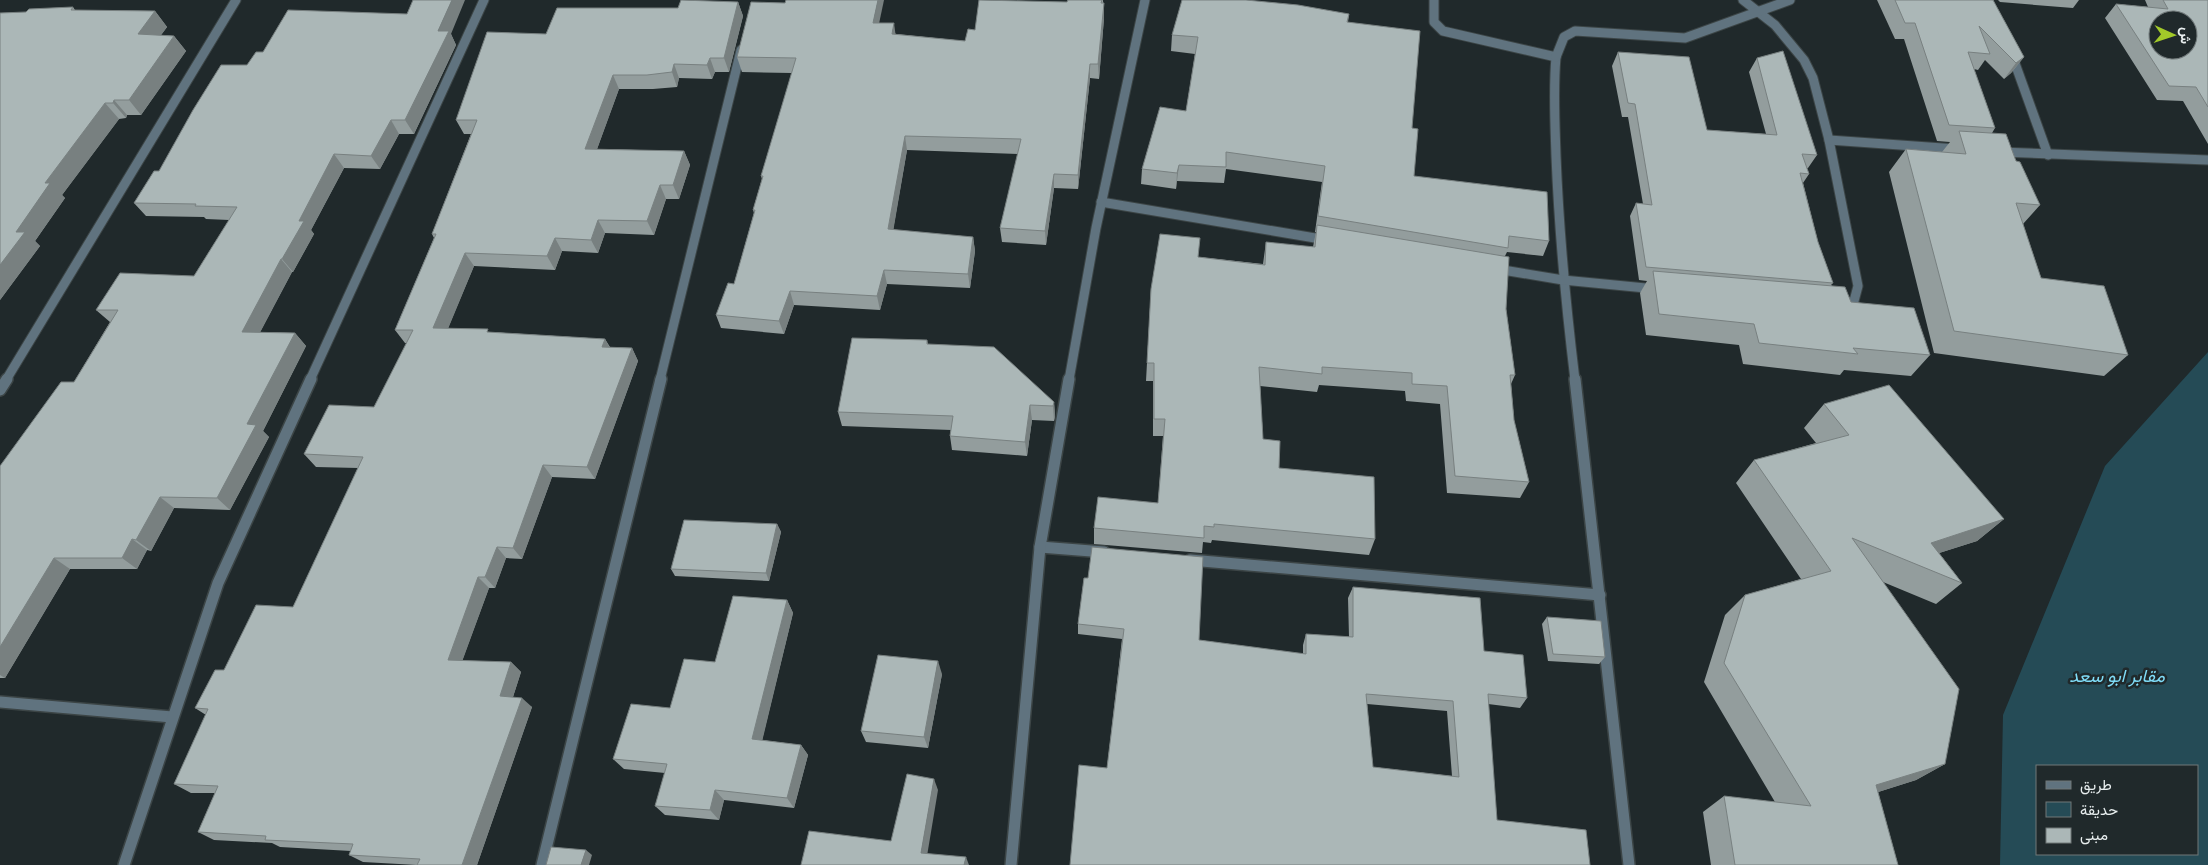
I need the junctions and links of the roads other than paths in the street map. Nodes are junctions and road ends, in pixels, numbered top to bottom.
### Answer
1 (236, 0) edge
2 (484, 0) edge
3 (1145, 0) edge
4 (1434, 0) edge
5 (1743, 0) edge
6 (1790, 0) edge
7 (1759, 10) junction
8 (744, 38) edge
9 (2008, 46) edge
10 (1556, 57) junction
11 (1828, 140) junction
12 (1968, 150) edge
13 (1988, 151) edge
14 (2048, 155) junction
15 (2208, 160) edge
16 (1101, 202) junction
17 (1337, 242) edge
18 (1484, 267) edge
19 (1563, 280) junction
20 (1669, 290) edge
21 (1833, 304) edge
22 (0, 390) edge
23 (1040, 547) junction
24 (1119, 554) edge
25 (1178, 558) edge
26 (1600, 595) junction
27 (0, 702) edge
28 (172, 717) junction
29 (124, 865) edge
30 (542, 865) edge
31 (1010, 865) edge
32 (1629, 865) edge

1 - 22 street
2 - 28 street
3 - 16 street
4 - 10 street
5 - 7 street
6 - 7 street
7 - 10 street
7 - 11 street
8 - 30 street
9 - 14 street
10 - 19 street
11 - 12 street
11 - 21 street
13 - 14 street
14 - 15 street
16 - 17 street
16 - 23 street
18 - 19 street
19 - 20 street
19 - 26 street
23 - 24 street
23 - 31 street
25 - 26 street
26 - 32 street
27 - 28 street
28 - 29 street

